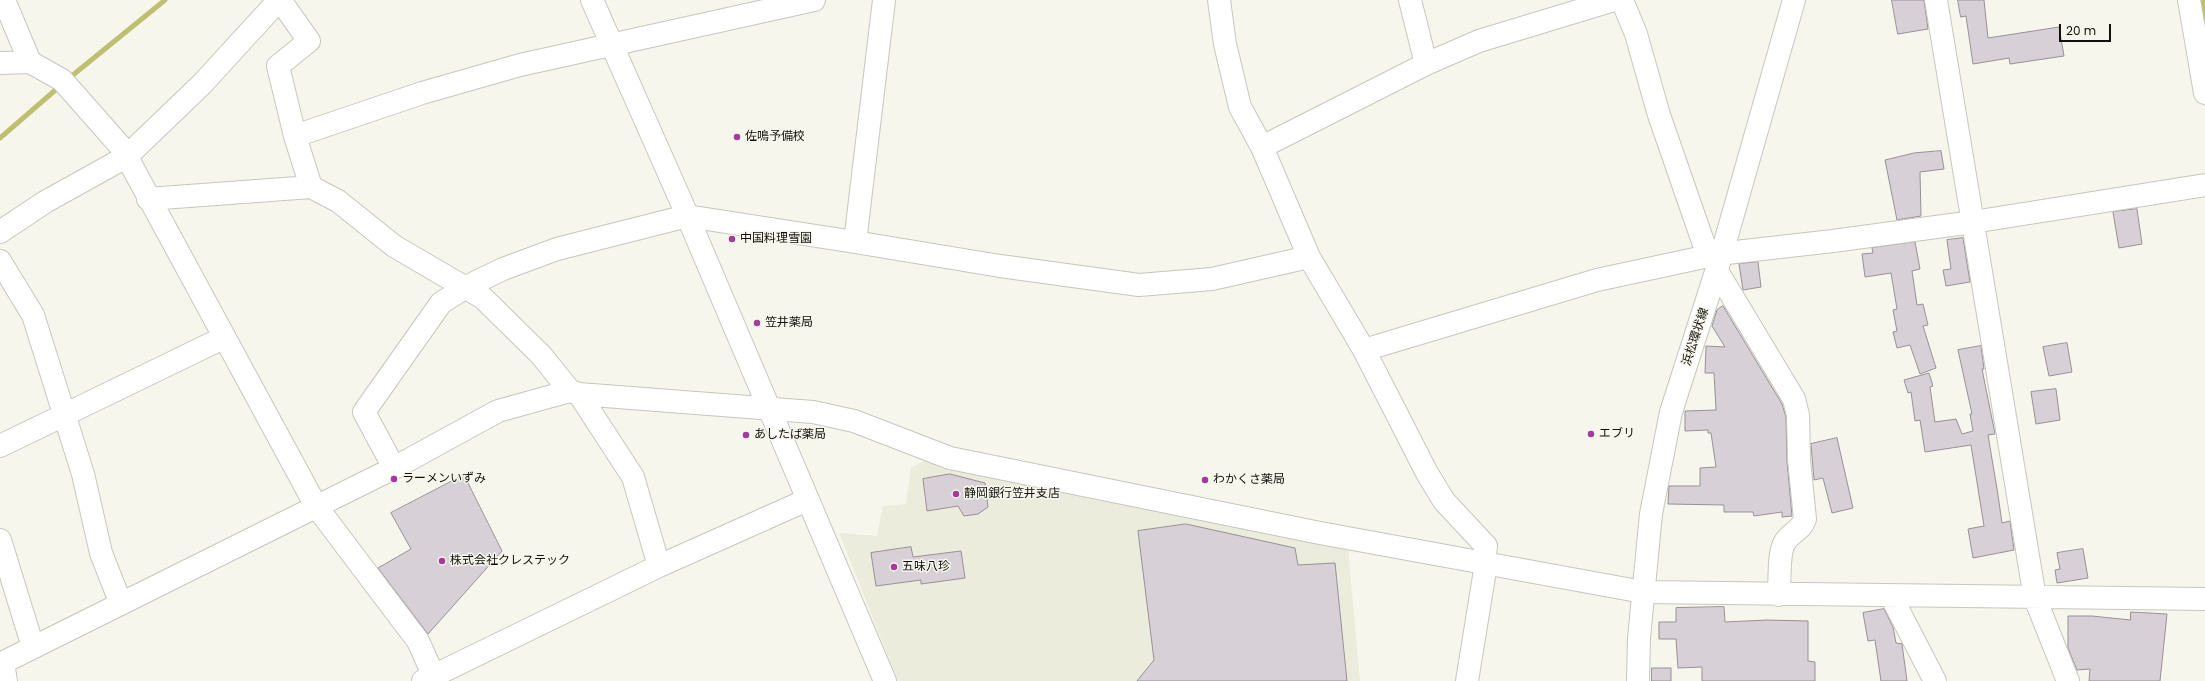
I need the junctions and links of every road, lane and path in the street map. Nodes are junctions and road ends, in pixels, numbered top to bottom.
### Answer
1 (4, 0) edge
2 (279, 0) edge
3 (592, 0) edge
4 (814, 0) edge
5 (884, 0) edge
6 (1218, 0) edge
7 (1410, 0) edge
8 (1614, 0) edge
9 (1622, 0) edge
10 (1794, 0) edge
11 (1936, 0) edge
12 (2189, 0) edge
13 (611, 46) junction
14 (30, 62) junction
15 (0, 64) edge
16 (1426, 64) junction
17 (2205, 93) edge
18 (295, 136) junction
19 (1262, 147) junction
20 (126, 157) junction
21 (2205, 185) edge
22 (311, 187) junction
23 (148, 199) junction
24 (686, 216) junction
25 (1973, 222) junction
26 (0, 232) edge
27 (855, 242) junction
28 (1309, 257) junction
29 (1716, 260) junction
30 (0, 261) edge
31 (466, 287) junction
32 (223, 338) junction
33 (1364, 350) junction
34 (575, 393) junction
35 (769, 408) junction
36 (65, 415) junction
37 (0, 446) edge
38 (394, 468) junction
39 (807, 500) junction
40 (316, 506) junction
41 (0, 540) edge
42 (1485, 564) junction
43 (660, 566) junction
44 (1643, 592) junction
45 (1779, 594) junction
46 (1891, 596) junction
47 (2035, 598) junction
48 (2205, 599) edge
49 (121, 604) junction
50 (33, 647) junction
51 (3, 669) edge
52 (431, 679) edge
53 (885, 681) edge
54 (1467, 681) edge
55 (1638, 681) edge
56 (1935, 681) edge
57 (2068, 681) edge

1 - 14 street
2 - 18 street
2 - 20 street
3 - 13 street
4 - 13 street
5 - 27 street
6 - 19 street
7 - 16 street
8 - 16 street
9 - 29 street
10 - 29 street, 浜松環状線
11 - 25 street
12 - 17 street
13 - 18 street
13 - 24 street
14 - 15 street
14 - 20 street
16 - 19 street
18 - 22 street
19 - 28 street
20 - 23 street
20 - 26 street
21 - 25 street
22 - 23 street
22 - 31 street
23 - 32 street
24 - 27 street
24 - 31 street
24 - 35 street
25 - 29 street
25 - 47 street
27 - 28 street
28 - 33 street
29 - 33 street
29 - 44 street, 浜松環状線
29 - 45 street
30 - 36 street
31 - 34 street
31 - 38 street
32 - 36 street
32 - 40 street
33 - 42 street
34 - 35 street
34 - 38 street
34 - 43 street
35 - 39 street
35 - 42 street
36 - 37 street
36 - 49 street
38 - 40 street
39 - 43 street
39 - 53 street
40 - 49 street
40 - 52 street
41 - 50 street
42 - 44 street
42 - 54 street
43 - 52 street
44 - 45 street
44 - 55 street, 浜松環状線
45 - 46 street
46 - 47 street
46 - 56 street
47 - 48 street
47 - 57 street
49 - 50 street
50 - 51 street

